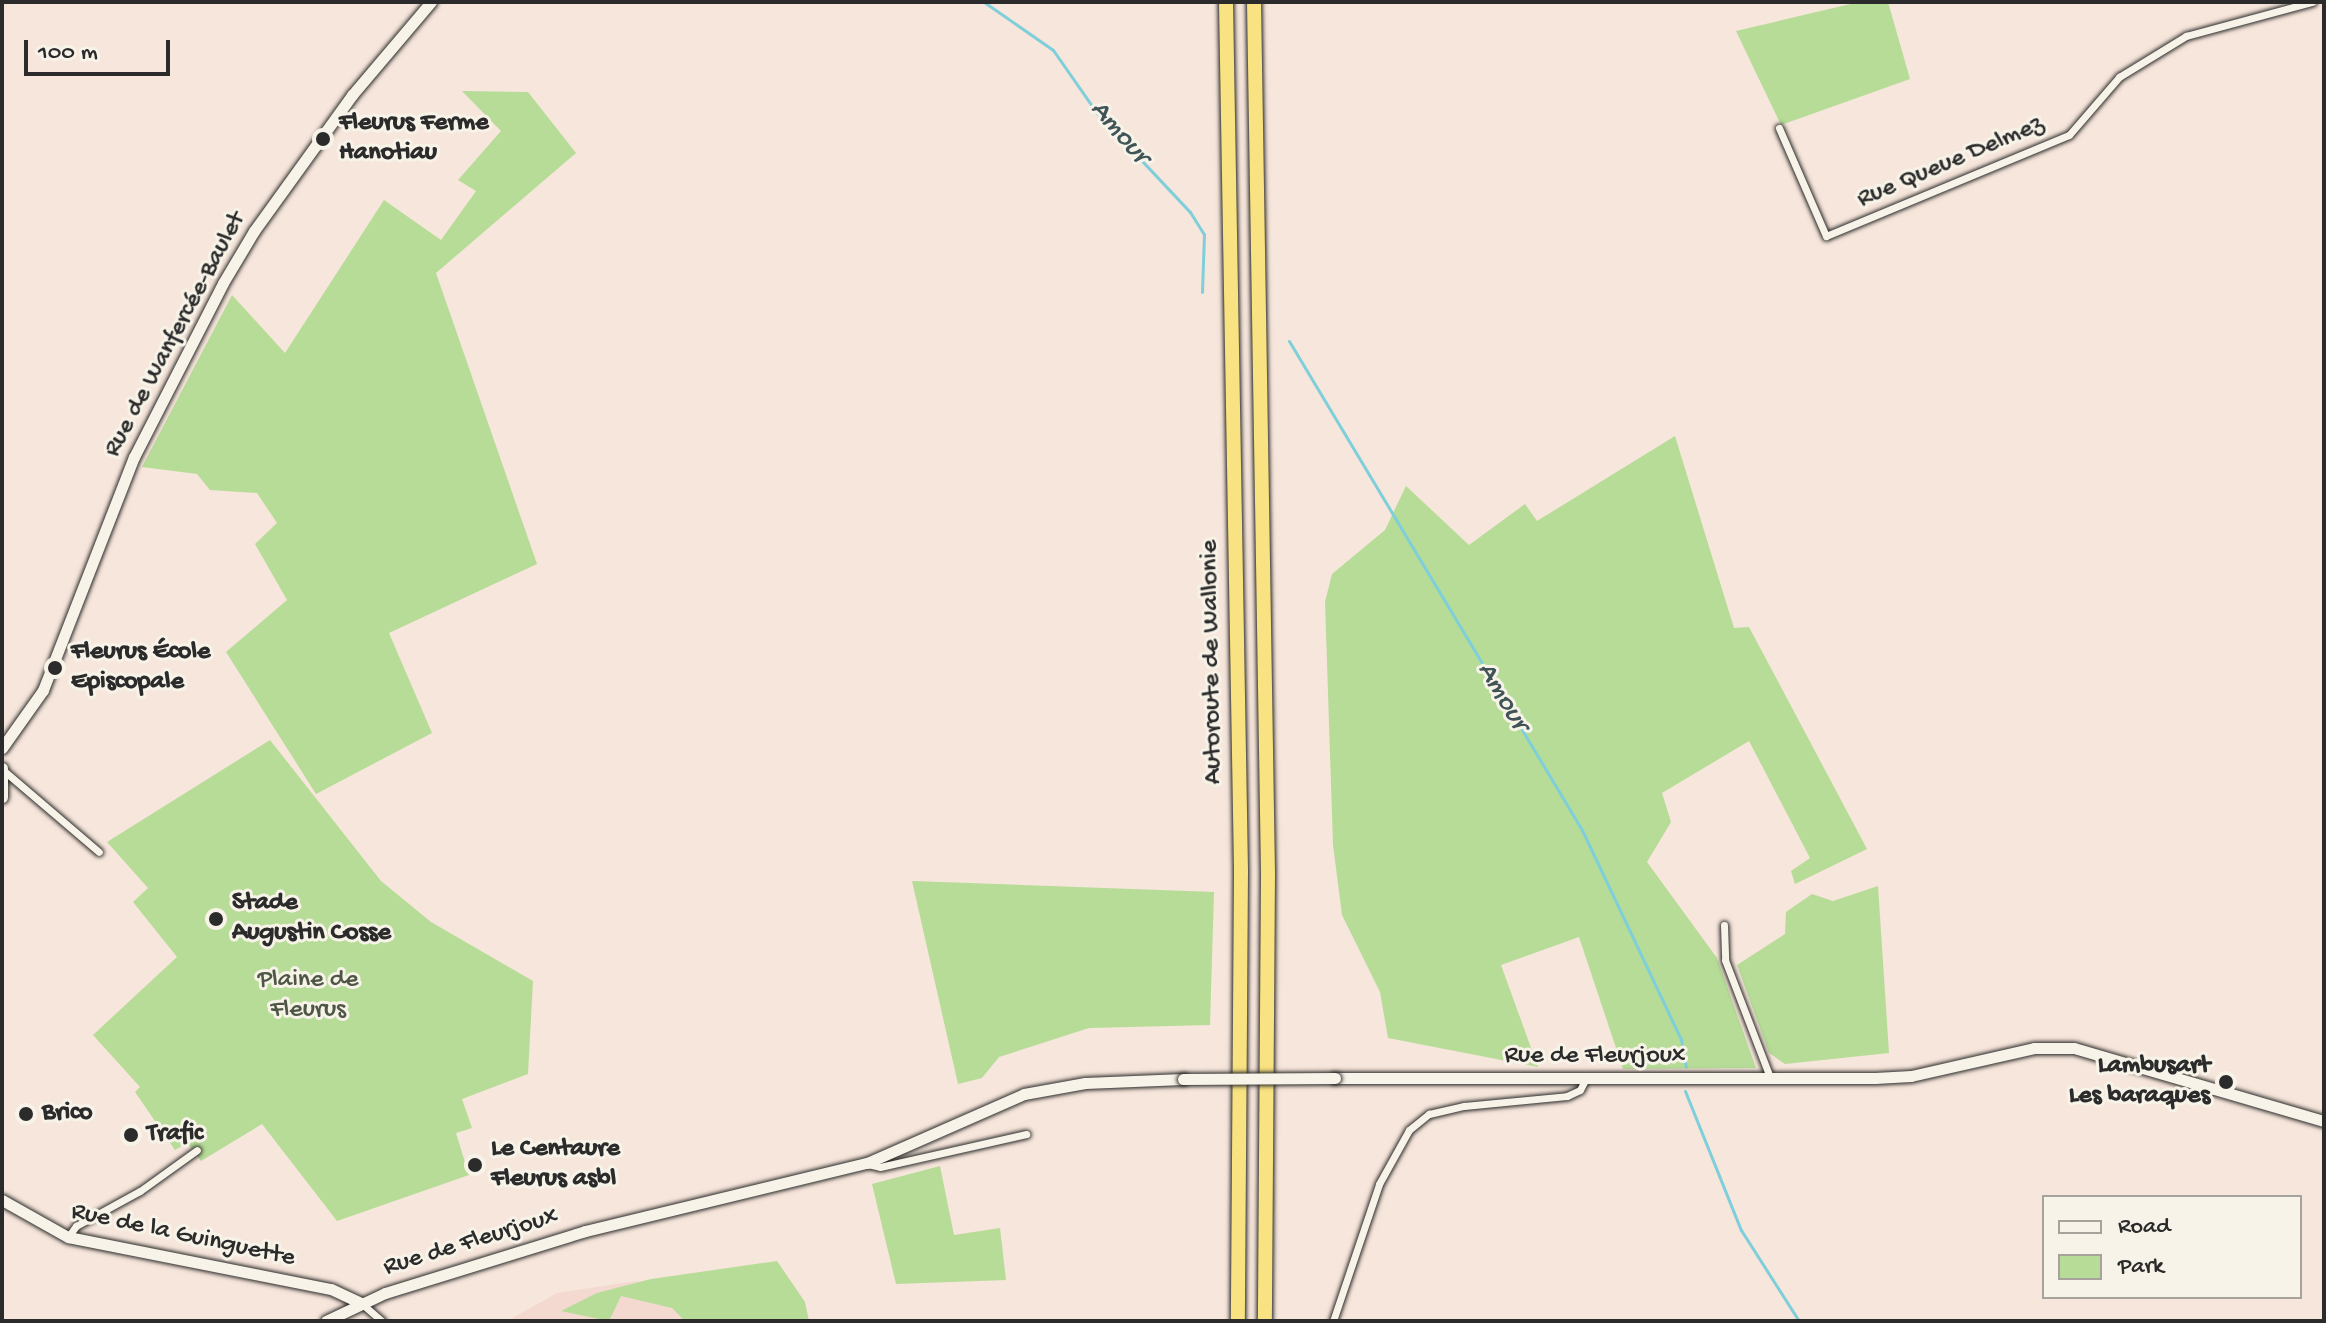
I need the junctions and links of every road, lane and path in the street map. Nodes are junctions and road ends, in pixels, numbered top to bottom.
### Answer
1 (431, 2) edge
2 (1226, 2) edge
3 (1254, 2) edge
4 (2309, 2) edge
5 (1779, 128) dead end
6 (2, 748) edge
7 (2, 769) edge
8 (2, 797) edge
9 (99, 852) dead end
10 (1724, 925) dead end
11 (1770, 1077) junction
12 (1585, 1080) junction
13 (2324, 1121) edge
14 (1026, 1134) dead end
15 (197, 1150) dead end
16 (867, 1163) junction
17 (2, 1200) edge
18 (68, 1237) junction
19 (361, 1303) junction
20 (326, 1321) edge
21 (382, 1321) edge
22 (1238, 1321) edge
23 (1265, 1321) edge
24 (1333, 1321) edge

1 - 6 street, Rue de Wanfercée-Baulet
2 - 22 highway, Autoroute de Wallonie
3 - 23 highway, Autoroute de Wallonie
4 - 5 street, Rue Queue Delmez
7 - 8 street
7 - 9 street
10 - 11 street
11 - 12 street, Rue de Fleurjoux
11 - 13 street, Rue de Fleurjoux
12 - 16 street, Rue de Fleurjoux, bridge
12 - 24 street
14 - 16 street, Rue de Fleurjoux
15 - 18 street
16 - 19 street, Rue de Fleurjoux
17 - 18 street, Rue de la Guinguette
18 - 19 street, Rue de la Guinguette
19 - 20 street, Rue de Fleurjoux
19 - 21 street

